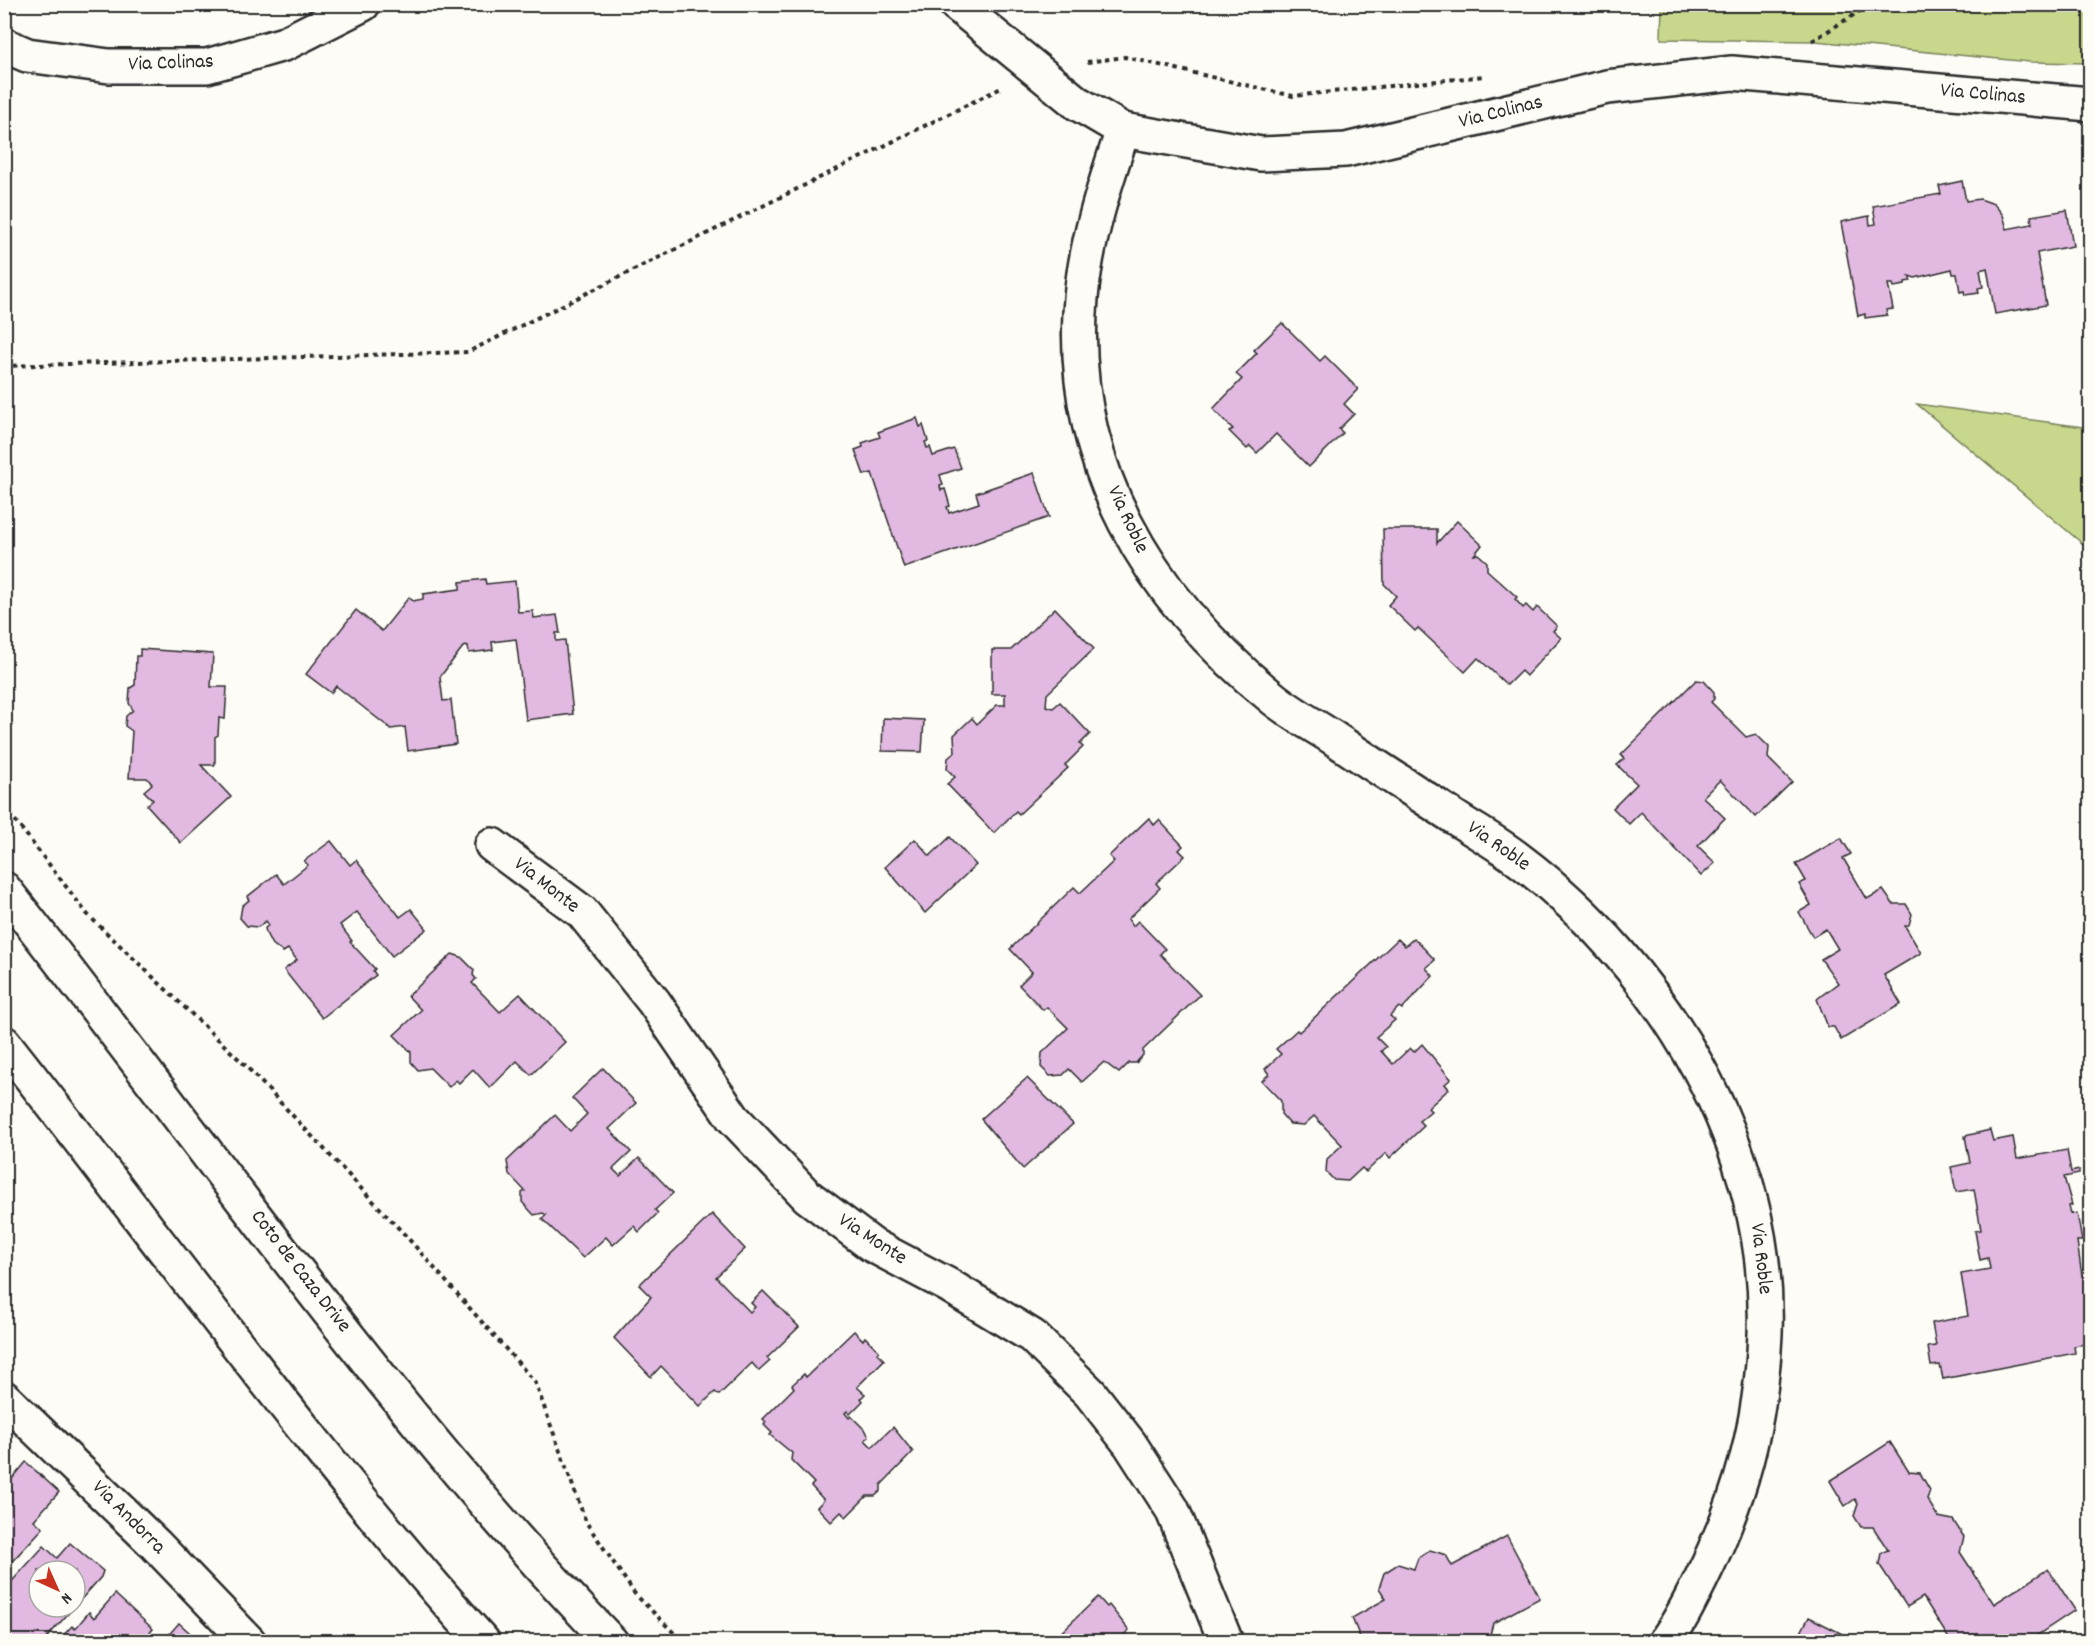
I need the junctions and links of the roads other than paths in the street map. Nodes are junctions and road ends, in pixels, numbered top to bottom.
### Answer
1 (363, 4) edge
2 (956, 4) edge
3 (4, 45) edge
4 (2091, 104) edge
5 (1123, 130) junction
6 (492, 845) dead end
7 (9, 904) edge
8 (4, 1043) edge
9 (4, 1398) edge
10 (249, 1641) edge
11 (483, 1641) edge
12 (611, 1641) edge
13 (1226, 1641) edge
14 (1665, 1641) edge

1 - 3 street, Via Colinas
2 - 5 street, Via Colinas
4 - 5 street, Via Colinas
5 - 14 street, Via Roble
6 - 13 street, Via Monte
7 - 12 street, Coto de Caza Drive
8 - 11 street
9 - 10 street, Via Andorra

